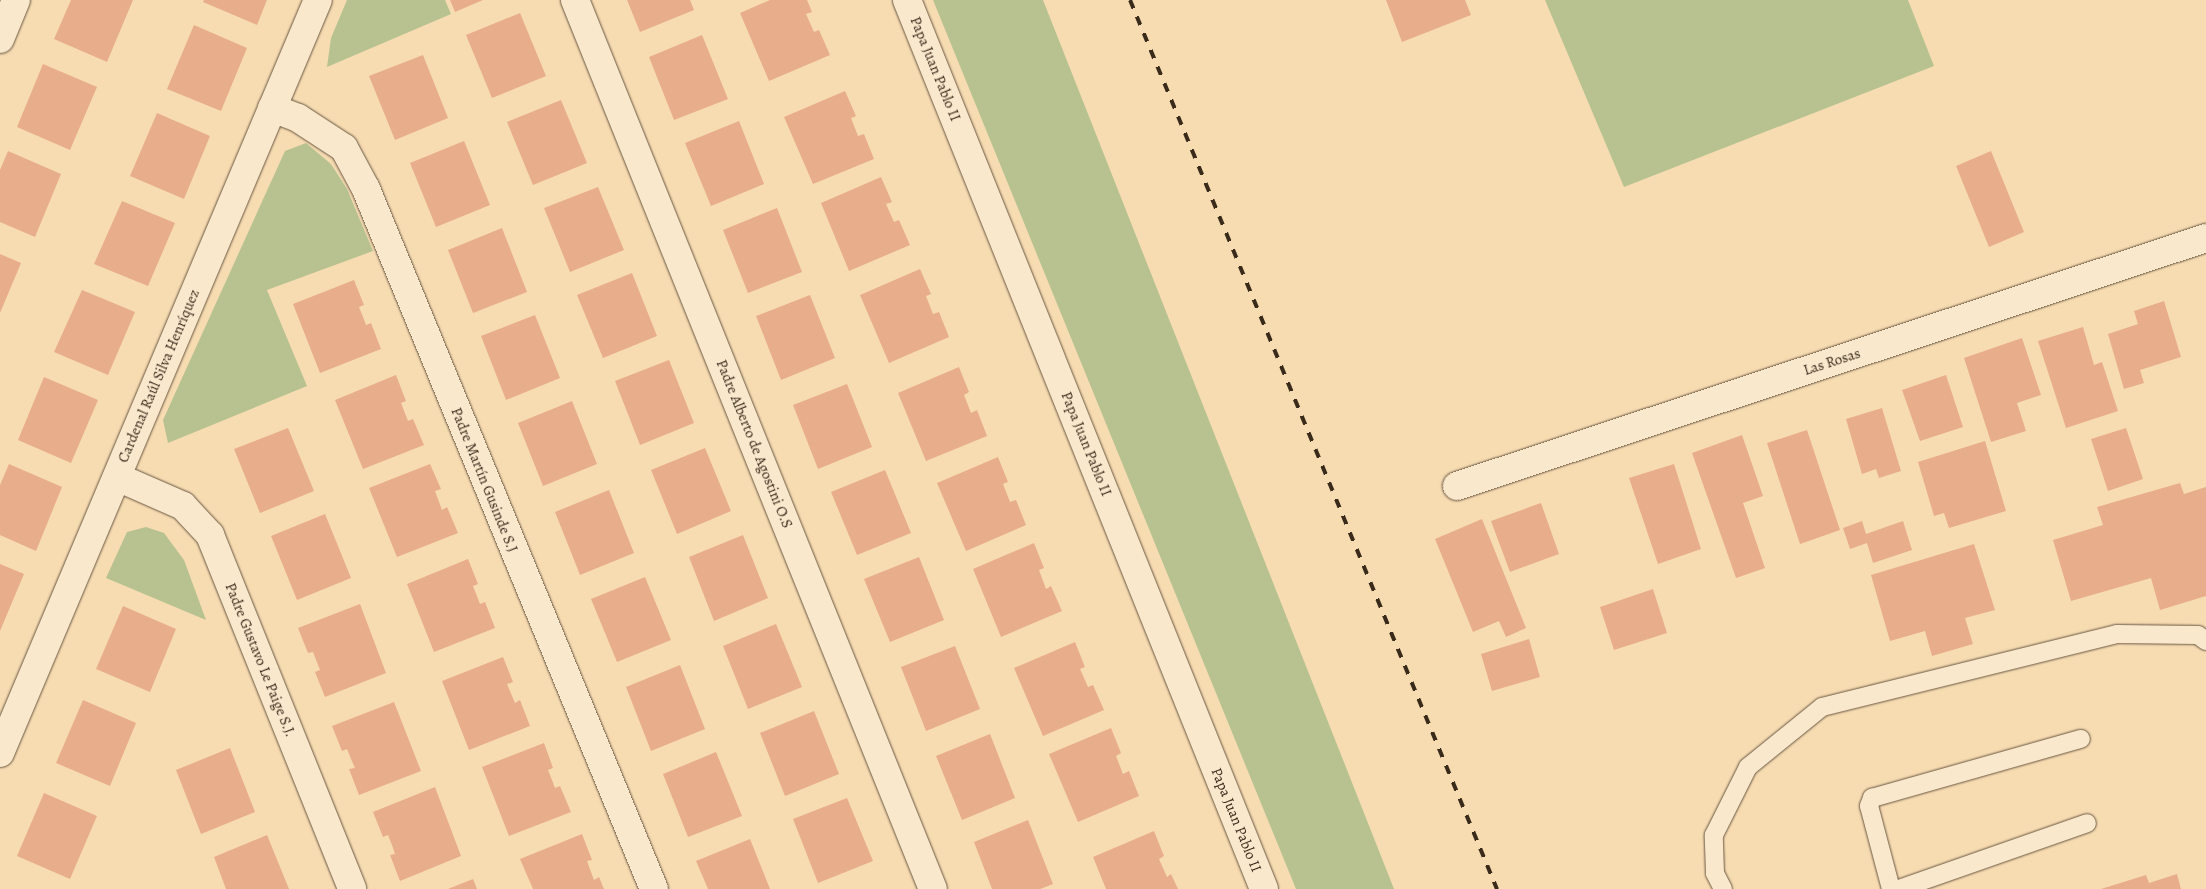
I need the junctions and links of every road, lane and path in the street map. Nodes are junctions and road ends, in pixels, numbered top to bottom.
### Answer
1 (16, 0) edge
2 (318, 0) edge
3 (575, 0) edge
4 (907, 0) edge
5 (0, 39) edge
6 (272, 108) junction
7 (2206, 238) edge
8 (117, 477) junction
9 (1457, 486) dead end
10 (2206, 641) edge
11 (2081, 739) dead end
12 (0, 753) edge
13 (2087, 823) dead end
14 (352, 889) edge
15 (654, 889) edge
16 (933, 889) edge
17 (1264, 889) edge
18 (1723, 889) edge
19 (1891, 889) edge
20 (1899, 889) edge

1 - 5 street
2 - 6 street, Cardenal Raúl Silva Henríquez
3 - 16 street, Padre Alberto de Agostini O.S
4 - 17 street, Papa Juan Pablo II
6 - 8 street, Cardenal Raúl Silva Henríquez
6 - 15 street, Padre Martín Gusinde S.J
7 - 9 street, Las Rosas
8 - 12 street, Cardenal Raúl Silva Henríquez
8 - 14 street, Padre Gustavo Le Paige S.J.
10 - 18 lane
11 - 19 lane
13 - 20 lane

